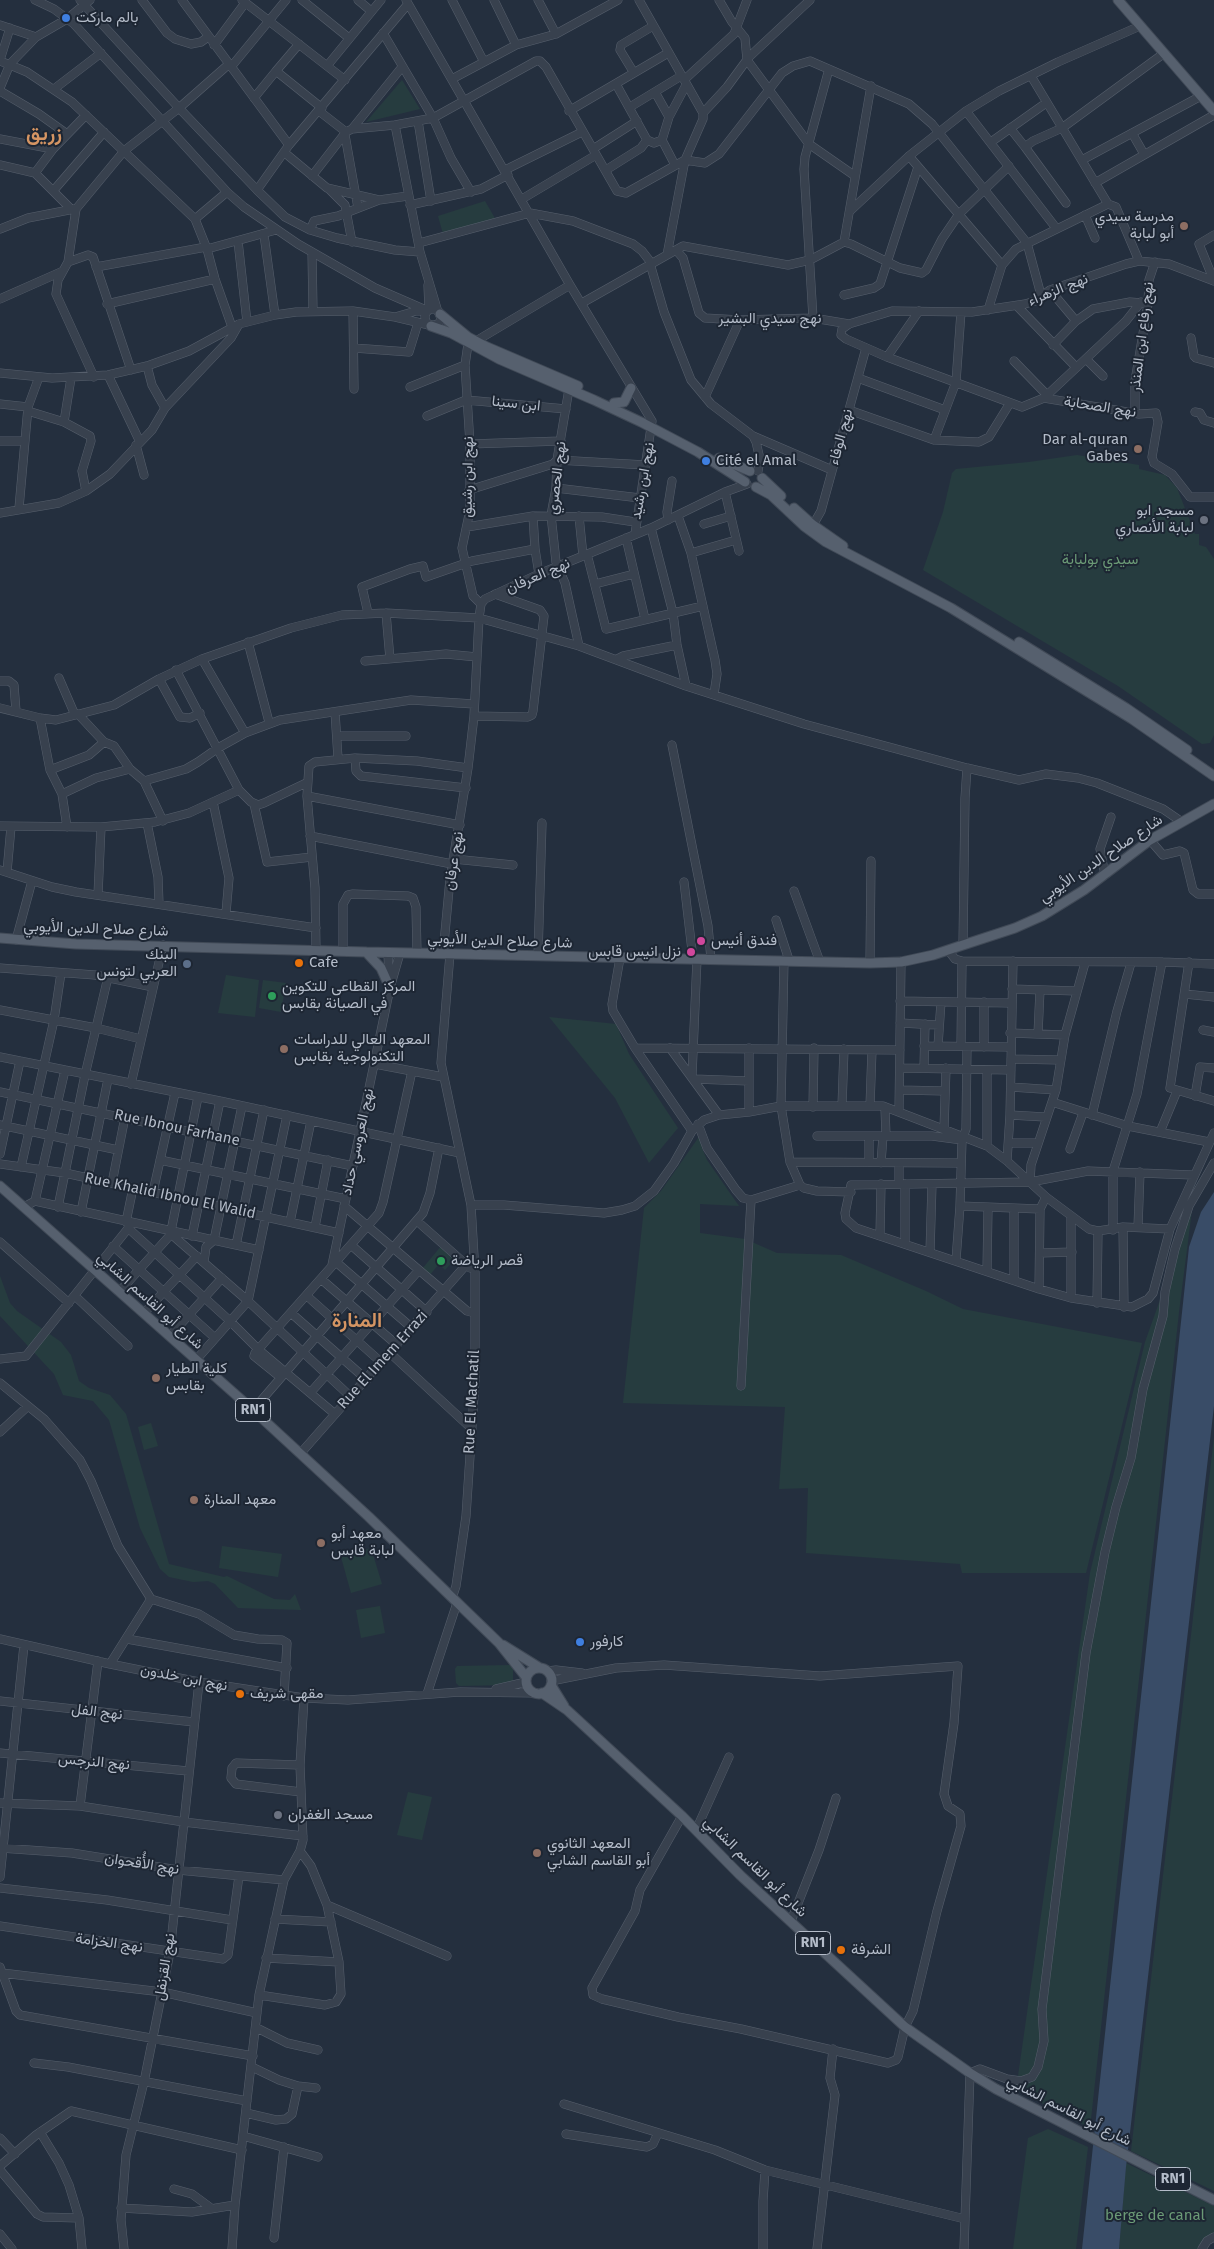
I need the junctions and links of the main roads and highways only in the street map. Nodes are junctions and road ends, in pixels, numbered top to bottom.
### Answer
1 (1118, 0) edge
2 (1214, 111) edge
3 (439, 313) road end
4 (430, 325) road end
5 (472, 342) junction
6 (631, 388) road end
7 (614, 403) junction
8 (652, 425) junction
9 (757, 473) junction
10 (749, 484) junction
11 (1214, 768) edge
12 (1214, 776) edge
13 (1214, 804) edge
14 (1214, 809) edge
15 (1201, 811) junction
16 (0, 938) edge
17 (366, 952) junction
18 (390, 988) road end
19 (0, 1186) edge
20 (499, 1643) junction
21 (543, 1670) junction
22 (526, 1680) junction
23 (551, 1683) junction
24 (540, 1693) junction
25 (567, 1710) junction
26 (1214, 2200) edge

1 - 2 main road
3 - 5 main road
4 - 5 main road
5 - 7 main road
5 - 8 main road
6 - 7 main road
7 - 8 main road
8 - 9 main road
8 - 10 main road
9 - 10 main road
9 - 10 main road
9 - 11 main road
10 - 12 main road
13 - 15 main road, شارع صلاح الدين الأيوبي
14 - 15 main road, شارع صلاح الدين الأيوبي
15 - 17 main road, شارع صلاح الدين الأيوبي
16 - 17 main road, شارع صلاح الدين الأيوبي
17 - 18 main road
19 - 20 main road, شارع أبو القاسم الشابي / RN1
20 - 21 main road, شارع أبو القاسم الشابي / RN1
20 - 22 main road, شارع أبو القاسم الشابي / RN1
21 - 22 main road
21 - 23 main road, RN1
22 - 24 main road, RN1
23 - 24 main road
23 - 25 main road, شارع أبو القاسم الشابي / RN1
24 - 25 main road, شارع أبو القاسم الشابي / RN1
25 - 26 main road, شارع أبو القاسم الشابي / RN1

